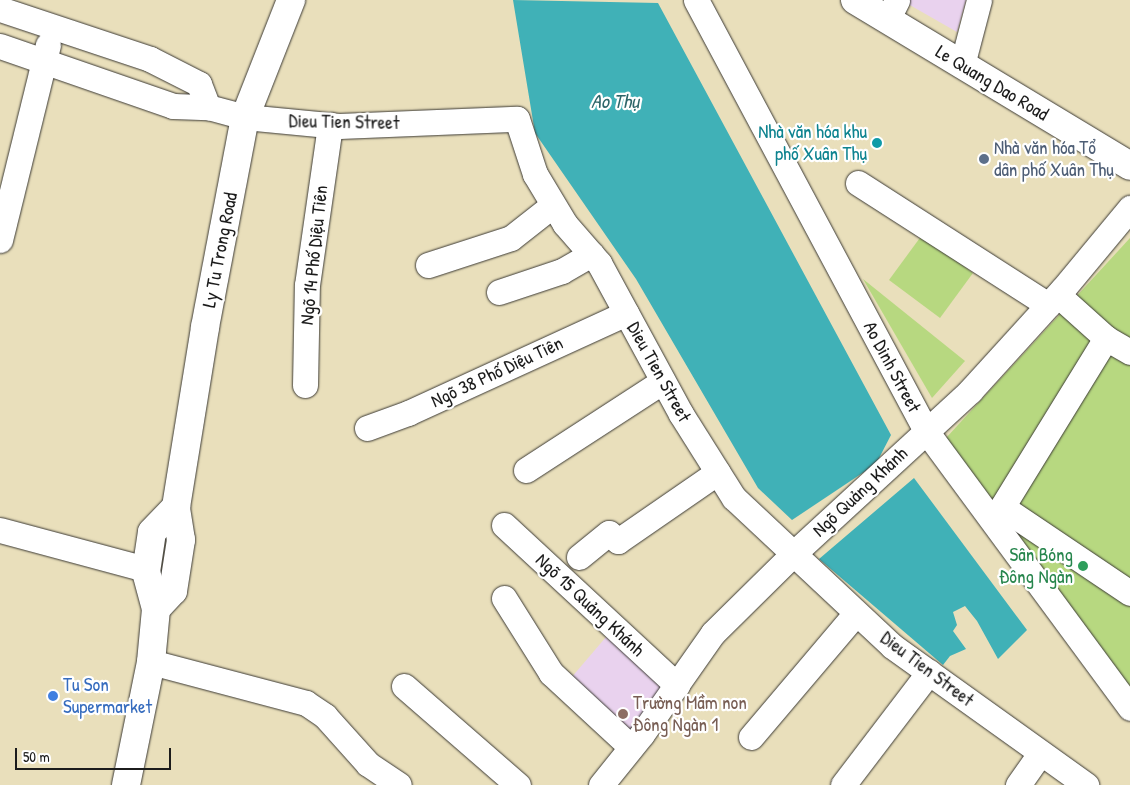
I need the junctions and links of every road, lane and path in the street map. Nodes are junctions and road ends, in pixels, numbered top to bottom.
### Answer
1 (291, 0) edge
2 (696, 0) edge
3 (855, 0) edge
4 (979, 0) edge
5 (0, 9) edge
6 (892, 10) edge
7 (53, 26) junction
8 (0, 46) edge
9 (43, 60) junction
10 (962, 65) junction
11 (208, 107) junction
12 (245, 117) junction
13 (330, 125) junction
14 (1130, 166) edge
15 (858, 183) dead end
16 (553, 204) junction
17 (1130, 208) edge
18 (0, 240) edge
19 (592, 254) junction
20 (428, 265) dead end
21 (499, 292) dead end
22 (1053, 300) junction
23 (626, 313) junction
24 (1106, 338) junction
25 (1130, 352) edge
26 (663, 381) junction
27 (305, 385) dead end
28 (367, 428) dead end
29 (926, 431) junction
30 (526, 470) dead end
31 (718, 472) junction
32 (176, 507) junction
33 (504, 525) dead end
34 (0, 530) edge
35 (792, 554) junction
36 (578, 557) dead end
37 (146, 569) junction
38 (1130, 593) edge
39 (504, 598) dead end
40 (156, 609) junction
41 (856, 613) junction
42 (151, 662) junction
43 (929, 672) junction
44 (676, 685) junction
45 (404, 686) dead end
46 (1130, 708) edge
47 (751, 737) dead end
48 (631, 747) junction
49 (1040, 753) junction
50 (126, 785) edge
51 (399, 785) edge
52 (518, 785) edge
53 (601, 785) edge
54 (843, 785) edge
55 (1018, 785) edge
56 (1086, 785) edge

1 - 12 main road, Ly Tu Trong Road
2 - 29 street, Ao Dinh Street
3 - 6 main road, Le Quang Dao Road
4 - 10 street
5 - 7 street
6 - 10 main road, Le Quang Dao Road
7 - 9 street
7 - 11 street
8 - 9 street, Dieu Tien Street
9 - 11 street, Dieu Tien Street
9 - 18 street
10 - 14 main road, Le Quang Dao Road
11 - 12 street, Dieu Tien Street
12 - 13 street, Dieu Tien Street
12 - 32 main road, Ly Tu Trong Road
13 - 16 street, Dieu Tien Street
13 - 27 street, Ngõ 14 Phố Diệu Tiên
15 - 22 street
16 - 19 street, Dieu Tien Street
16 - 20 street
17 - 22 street, Ngõ Quảng Khánh
19 - 21 street
19 - 23 street, Dieu Tien Street
22 - 24 street
22 - 29 street, Ngõ Quảng Khánh
23 - 26 street, Dieu Tien Street
23 - 28 street, Ngõ 38 Phố Diệu Tiên
24 - 25 street
24 - 38 street
26 - 30 street
26 - 31 street, Dieu Tien Street
29 - 35 street, Ngõ Quảng Khánh
29 - 46 street, Ao Dinh Street
31 - 35 street, Dieu Tien Street
31 - 36 street
32 - 37 main road
32 - 40 main road, Ly Tu Trong Road
33 - 44 street, Ngõ 15 Quảng Khánh
34 - 37 street
35 - 41 street, Dieu Tien Street
35 - 44 street, Ngõ Quảng Khánh
37 - 40 main road
39 - 48 street
40 - 42 main road
41 - 43 street, Dieu Tien Street
41 - 47 street
42 - 50 main road
42 - 51 street
43 - 49 street, Dieu Tien Street
43 - 54 street
44 - 48 street, Ngõ Quảng Khánh
45 - 52 street
48 - 53 street, Ngõ Quảng Khánh
49 - 55 street
49 - 56 street, Dieu Tien Street

